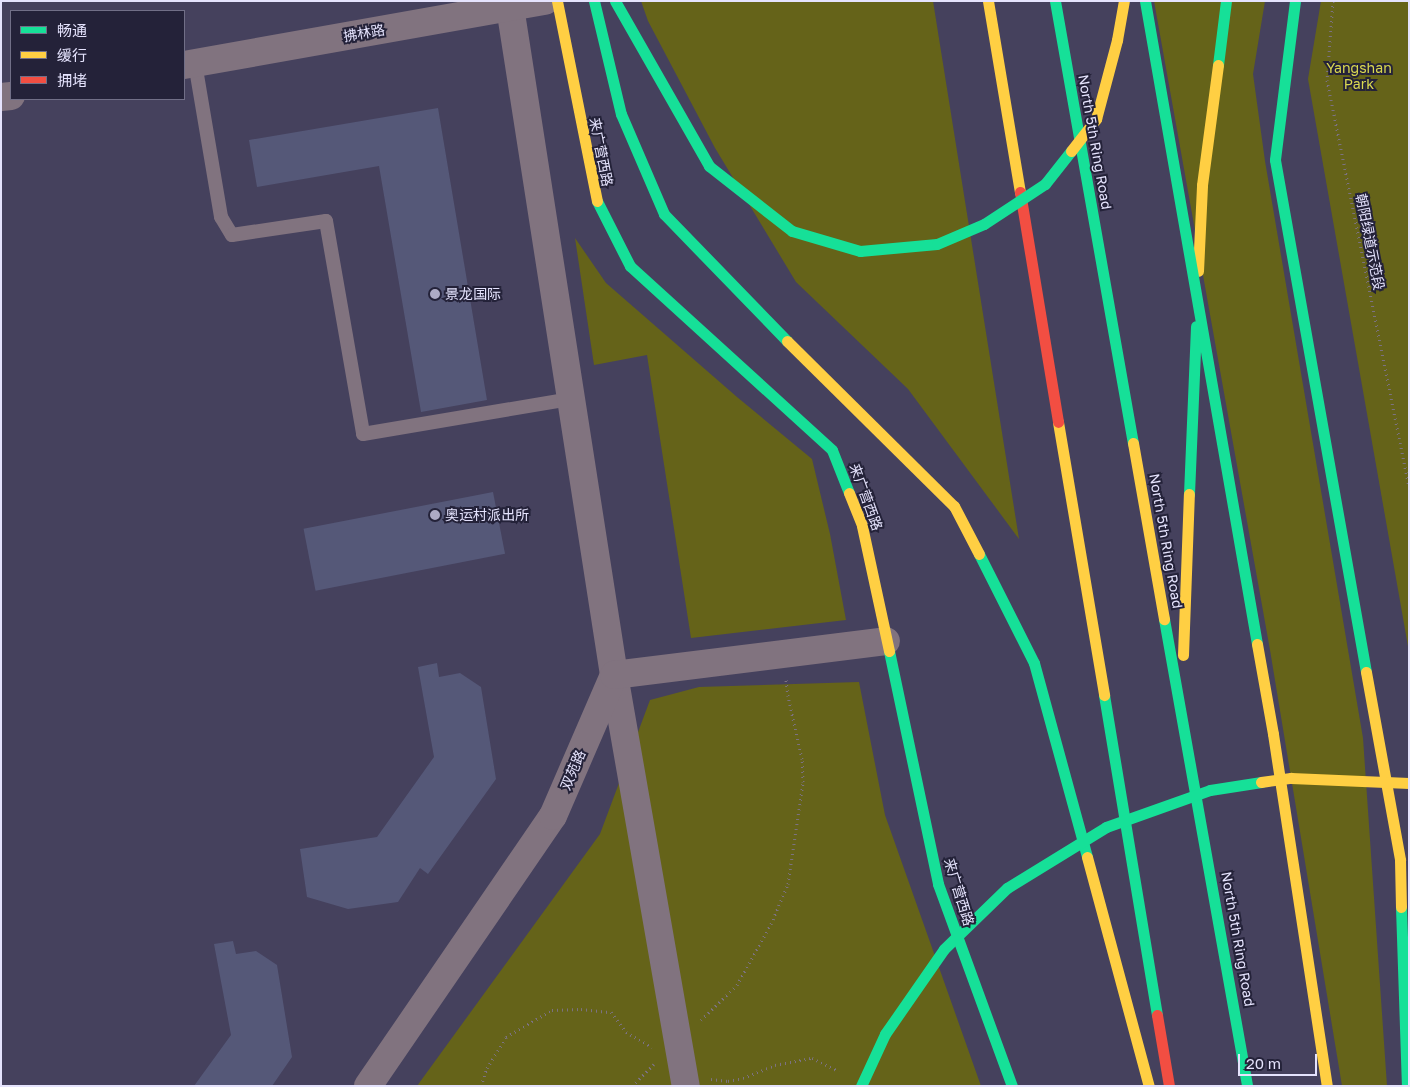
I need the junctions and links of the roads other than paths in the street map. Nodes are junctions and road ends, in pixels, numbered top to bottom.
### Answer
1 (545, 1) edge
2 (557, 1) edge
3 (594, 1) edge
4 (615, 1) edge
5 (988, 1) edge
6 (1055, 1) edge
7 (1124, 1) edge
8 (1145, 1) edge
9 (1226, 1) edge
10 (1295, 1) edge
11 (510, 7) junction
12 (189, 64) edge
13 (571, 399) junction
14 (886, 641) junction
15 (614, 675) junction
16 (1180, 708) junction
17 (1409, 783) edge
18 (368, 1086) edge
19 (686, 1086) edge
20 (861, 1086) edge
21 (1012, 1086) edge
22 (1149, 1086) edge
23 (1169, 1086) edge
24 (1247, 1086) edge
25 (1327, 1086) edge
26 (1407, 1086) edge

1 - 11 street, 拂林路
2 - 14 main road, 来广营西路
3 - 22 main road
4 - 7 main road, bridge
5 - 23 main road
6 - 16 main road, North 5th Ring Road
8 - 25 main road, bridge
9 - 16 main road
10 - 26 main road
11 - 12 street, 拂林路
11 - 13 street
12 - 13 lane
13 - 15 street
14 - 15 street
14 - 21 main road, 来广营西路
15 - 18 street, 双苑路
15 - 19 street
16 - 24 main road, North 5th Ring Road
17 - 20 main road, bridge

